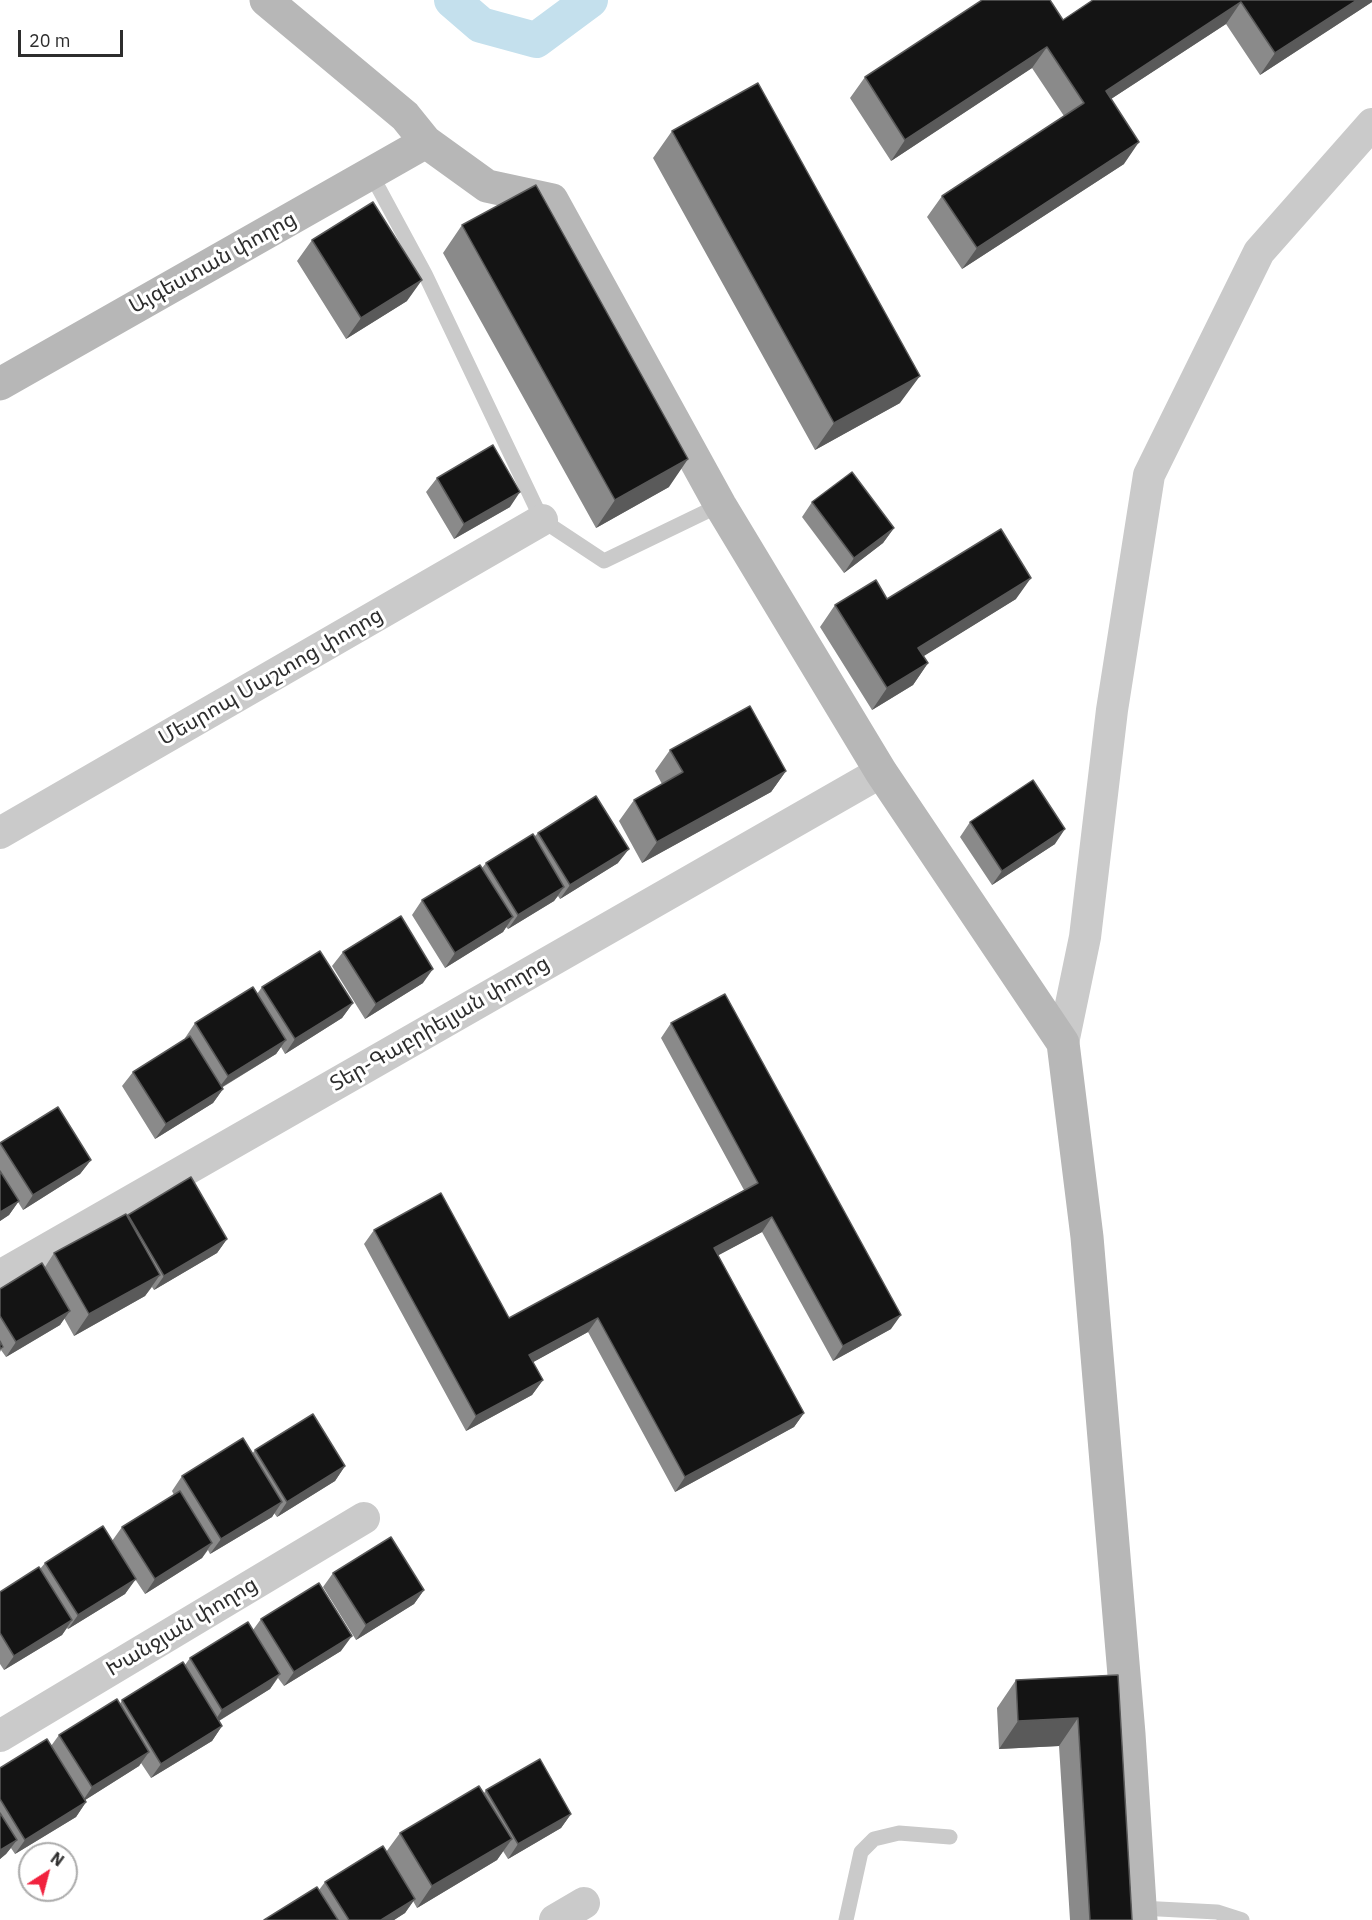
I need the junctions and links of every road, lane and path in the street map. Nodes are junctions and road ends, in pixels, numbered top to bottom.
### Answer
1 (266, 0) edge
2 (1372, 124) edge
3 (426, 142) junction
4 (371, 174) junction
5 (0, 384) edge
6 (720, 505) junction
7 (542, 520) junction
8 (881, 772) junction
9 (0, 833) edge
10 (1063, 1043) junction
11 (0, 1276) edge
12 (364, 1518) dead end
13 (0, 1736) edge
14 (950, 1837) dead end
15 (584, 1903) dead end
16 (1141, 1914) edge
17 (555, 1920) edge
18 (846, 1920) edge
19 (1242, 1920) edge

1 - 3 street
2 - 10 street
3 - 4 street, Այգեստան փողոց
3 - 6 street
4 - 5 street, Այգեստան փողոց
4 - 7 lane
6 - 7 lane
6 - 8 street
7 - 9 street, Մեսրոպ Մաշտոց փողոց
8 - 10 street
8 - 11 street, Տեր-Գաբրիելյան փողոց
10 - 16 street
12 - 13 street, Խանջյան փողոց
14 - 18 lane
15 - 17 street
16 - 19 lane

